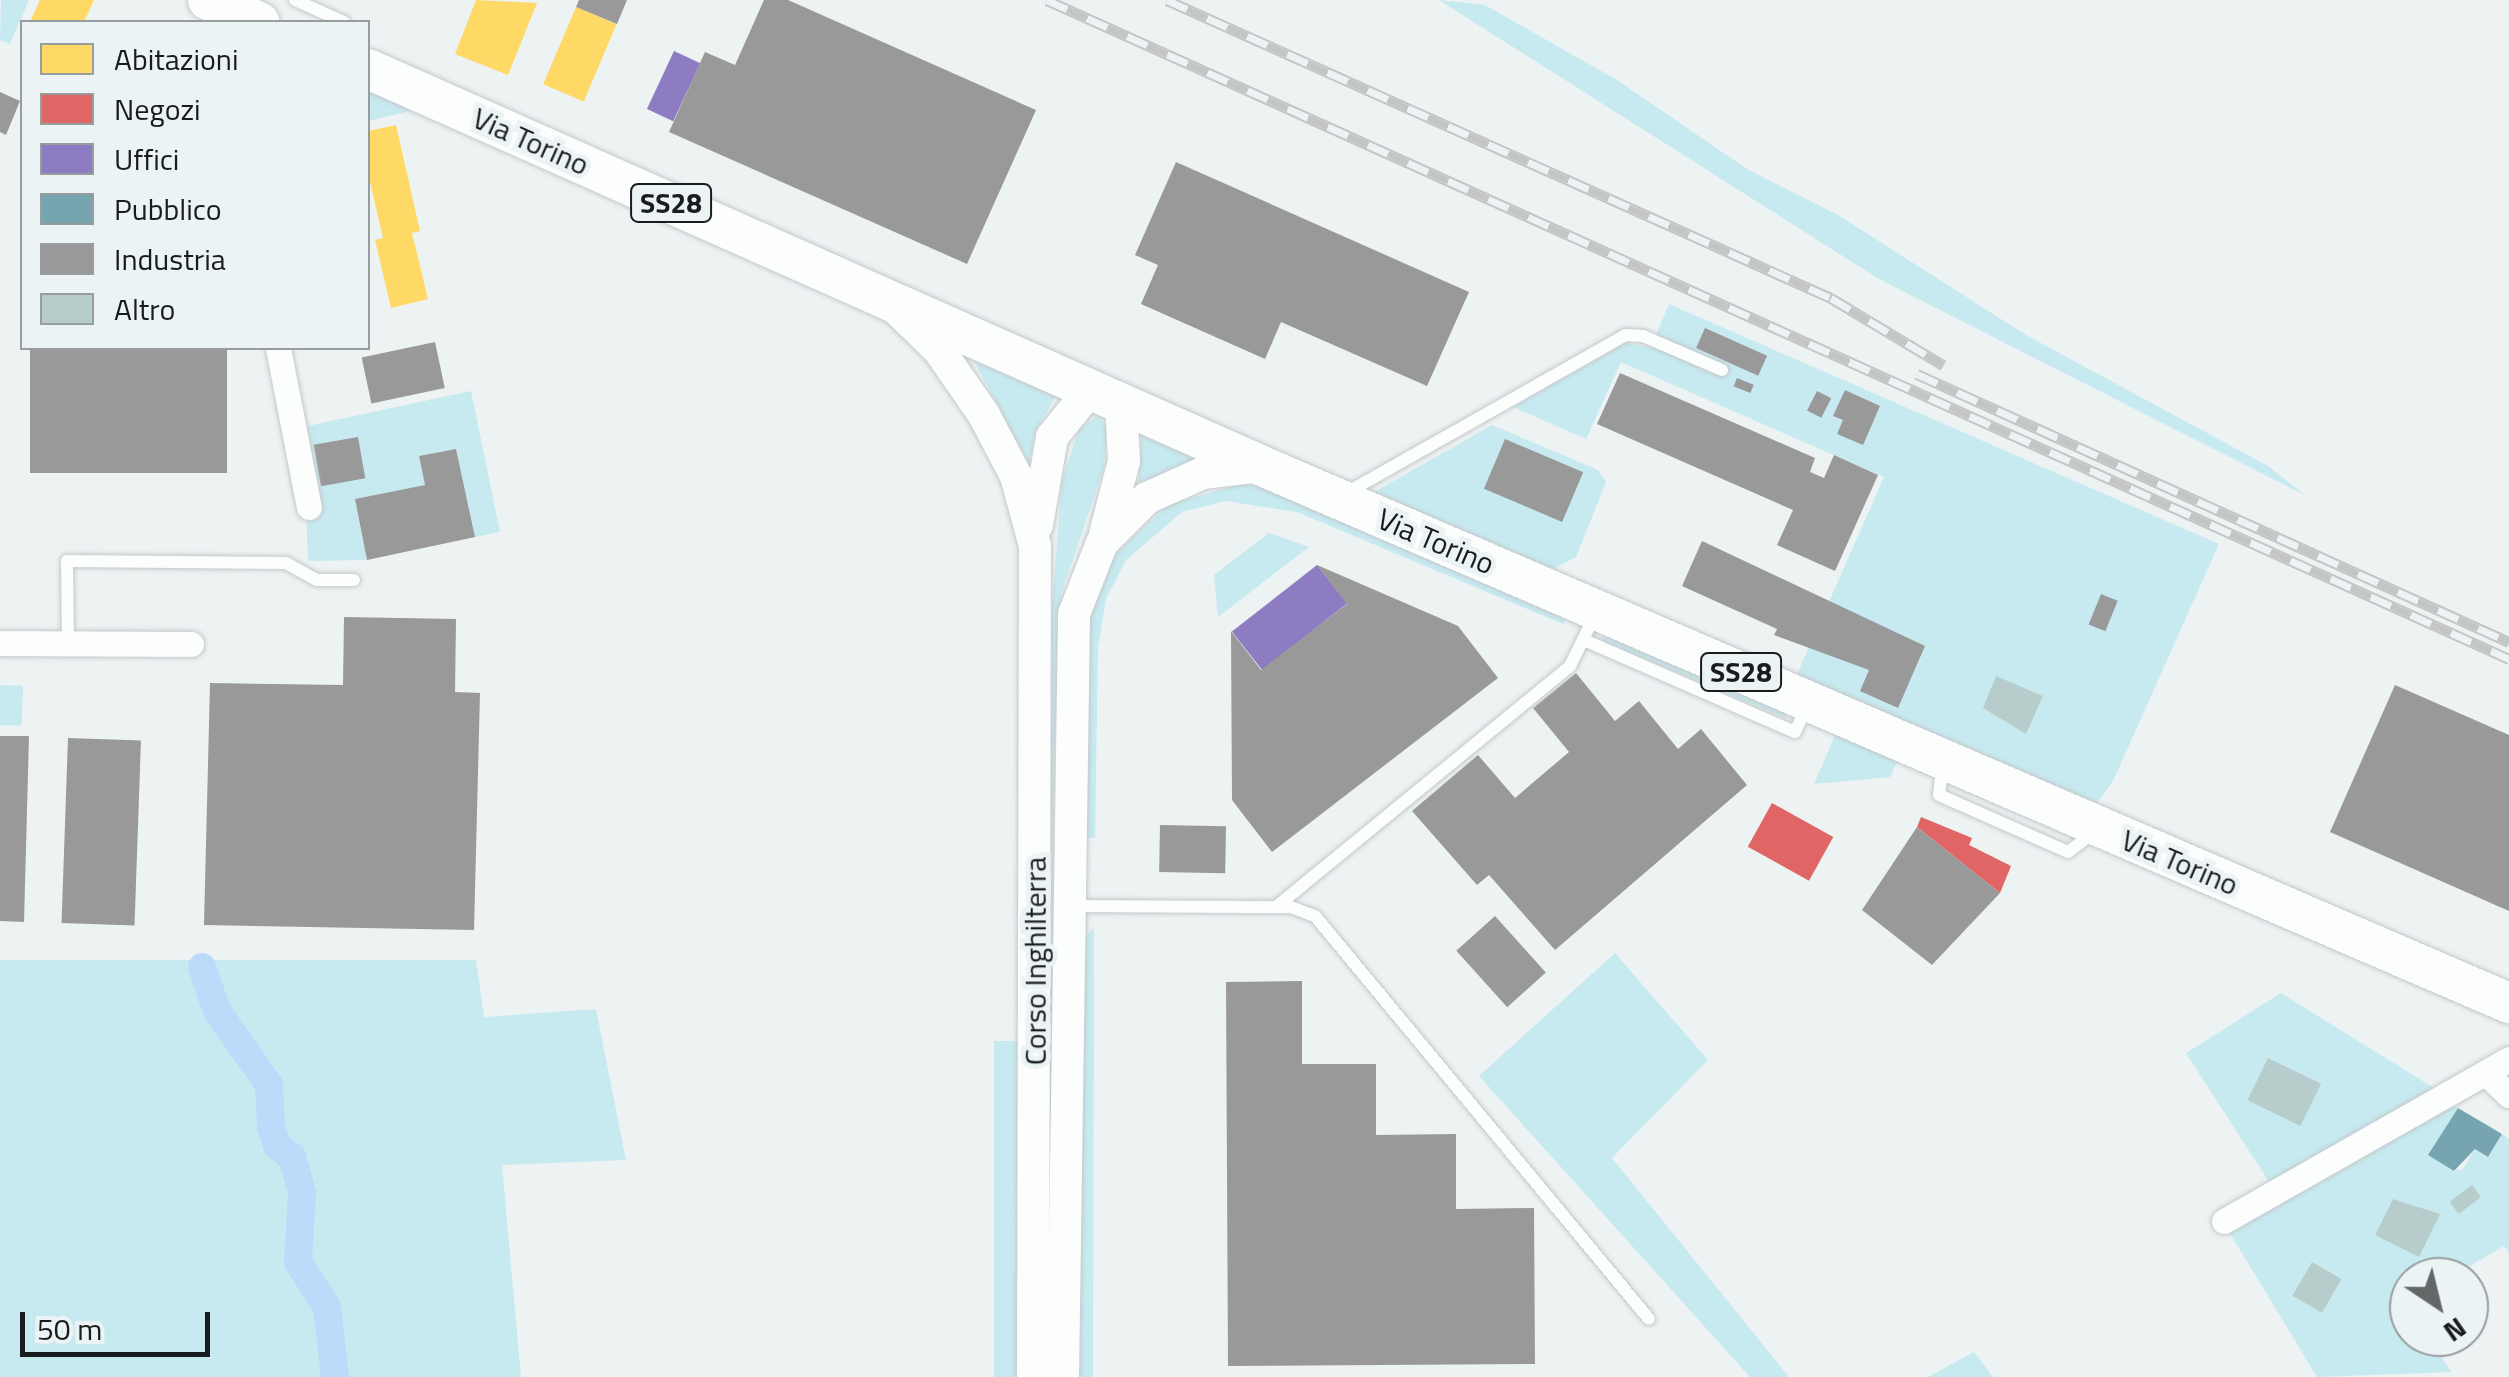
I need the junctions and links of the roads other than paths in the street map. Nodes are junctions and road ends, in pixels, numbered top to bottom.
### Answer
1 (295, 0) edge
2 (340, 20) edge
3 (370, 70) edge
4 (876, 294) junction
5 (278, 350) edge
6 (1722, 370) dead end
7 (1106, 397) junction
8 (1262, 466) junction
9 (1337, 498) junction
10 (309, 507) dead end
11 (1102, 542) junction
12 (1035, 546) junction
13 (354, 580) dead end
14 (1591, 625) junction
15 (0, 643) edge
16 (68, 644) junction
17 (191, 644) dead end
18 (1051, 906) junction
19 (1278, 906) junction
20 (2509, 1003) edge
21 (2509, 1060) edge
22 (2488, 1076) junction
23 (2509, 1095) edge
24 (2224, 1222) dead end
25 (1649, 1319) dead end
26 (1033, 1377) edge
27 (1063, 1377) edge

1 - 2 lane
3 - 4 main road, Via Torino / SS28
4 - 7 main road, Via Torino / SS28
4 - 12 street, Corso Inghilterra
5 - 10 street
6 - 9 lane
7 - 8 main road, Via Torino / SS28
7 - 11 street, Corso Inghilterra
7 - 12 street, Corso Inghilterra
8 - 9 main road, Via Torino / SS28
8 - 11 street, Corso Inghilterra
9 - 14 main road, Via Torino / SS28
11 - 18 street, Corso Inghilterra
12 - 18 street, Corso Inghilterra
13 - 16 lane
14 - 19 lane
14 - 20 main road, Via Torino / SS28
15 - 16 street
16 - 17 street
18 - 19 lane, Corso Inghilterra
18 - 26 street, Corso Inghilterra
18 - 27 street, Corso Inghilterra
19 - 25 lane
21 - 22 street
22 - 23 street
22 - 24 street

